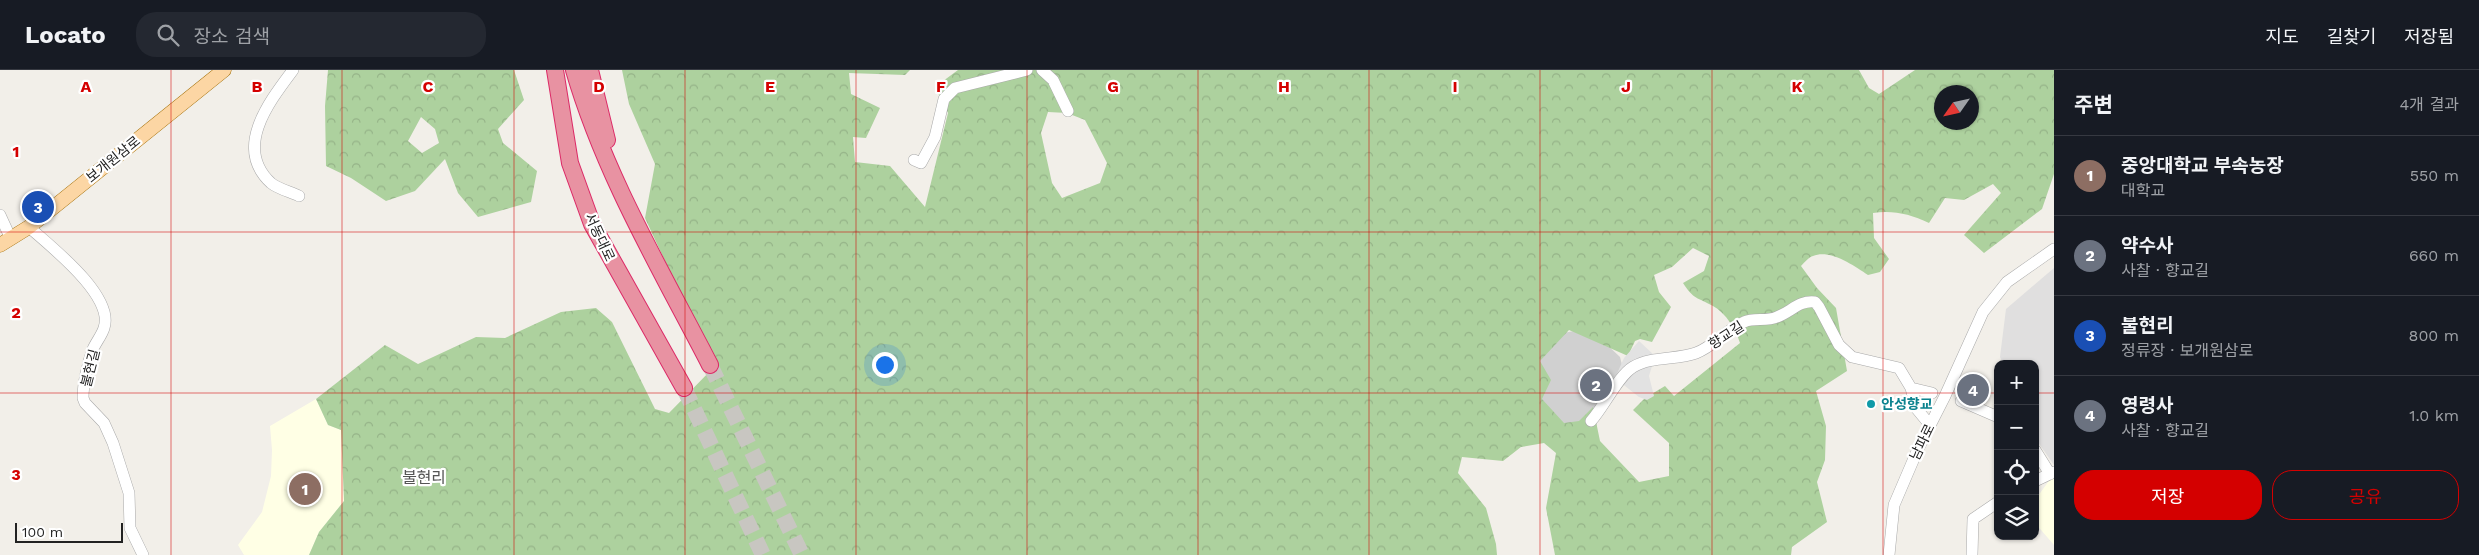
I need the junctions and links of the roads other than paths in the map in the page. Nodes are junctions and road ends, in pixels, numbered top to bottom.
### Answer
1 (224, 70) edge
2 (293, 70) edge
3 (548, 70) edge
4 (555, 70) edge
5 (574, 70) edge
6 (590, 70) edge
7 (1027, 70) edge
8 (1042, 70) edge
9 (1068, 111) dead end
10 (914, 160) dead end
11 (570, 163) junction
12 (299, 196) dead end
13 (627, 202) junction
14 (0, 215) edge
15 (29, 227) junction
16 (6, 242) edge
17 (2054, 248) edge
18 (710, 365) tunnel mouth
19 (684, 388) tunnel mouth
20 (1910, 388) junction
21 (1932, 394) dead end
22 (1961, 401) dead end
23 (1994, 414) edge
24 (1591, 421) dead end
25 (1930, 424) junction
26 (2039, 455) edge
27 (2052, 473) edge
28 (2039, 479) edge
29 (1994, 505) edge
30 (143, 555) edge
31 (1890, 555) edge
32 (1972, 555) edge

1 - 15 main road, 보개원삼로
2 - 12 street
3 - 11 highway
4 - 11 highway, 서동대로
5 - 13 highway
6 - 13 highway
7 - 10 street
8 - 9 street
11 - 19 highway, 서동대로
13 - 18 highway
14 - 16 street
15 - 16 main road, 보개원삼로
15 - 30 street, 불현길
17 - 25 street, 남파로
20 - 21 street
20 - 24 street, 향교길
20 - 25 street
22 - 23 street
25 - 31 street, 남파로
26 - 27 street
27 - 28 street
29 - 32 street

